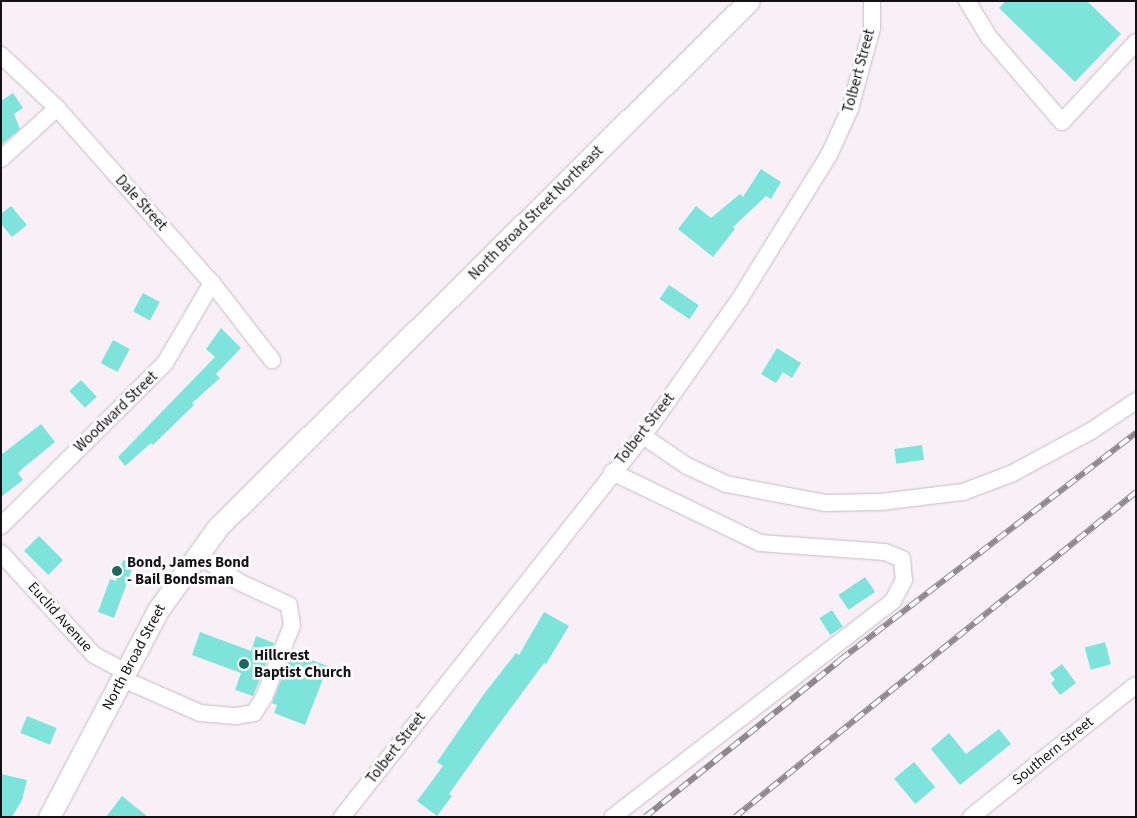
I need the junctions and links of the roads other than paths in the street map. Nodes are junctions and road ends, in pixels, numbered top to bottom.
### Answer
1 (749, 1) edge
2 (872, 1) edge
3 (967, 1) edge
4 (1136, 42) edge
5 (1, 55) edge
6 (57, 108) junction
7 (1, 159) edge
8 (212, 283) junction
9 (272, 360) dead end
10 (1136, 401) edge
11 (320, 424) joint
12 (643, 436) junction
13 (612, 472) junction
14 (1, 526) edge
15 (1, 552) edge
16 (198, 554) junction
17 (124, 675) junction
18 (1136, 684) edge
19 (49, 817) edge
20 (342, 817) edge
21 (613, 817) edge
22 (971, 817) edge

1 - 11 main road, North Broad Street Northeast
2 - 12 street, Tolbert Street
3 - 4 street
5 - 6 street, Dale Street
6 - 7 street
6 - 8 street, Dale Street
8 - 9 street, Dale Street
8 - 14 street, Woodward Street
10 - 12 street
11 - 16 main road, North Broad Street
12 - 13 street, Tolbert Street
13 - 20 street, Tolbert Street
13 - 21 street
15 - 17 street, Euclid Avenue
16 - 17 main road, North Broad Street
16 - 17 street, Euclid Avenue
17 - 19 main road, North Broad Street
18 - 22 street, Southern Street

